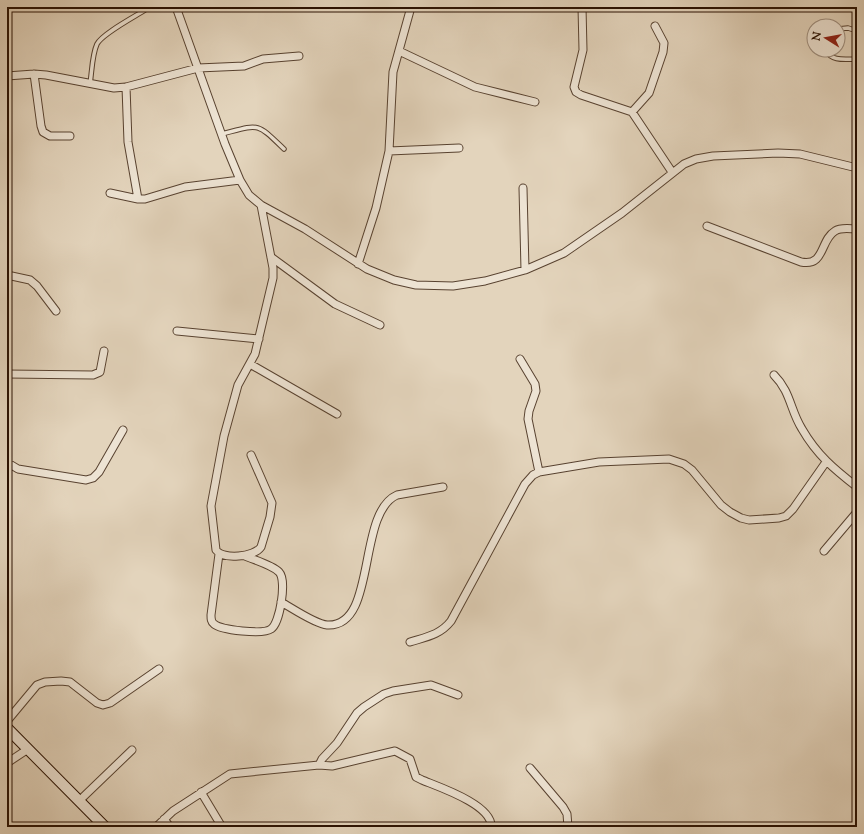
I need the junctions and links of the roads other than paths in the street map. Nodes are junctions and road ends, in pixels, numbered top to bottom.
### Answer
1 (176, 7) edge
2 (411, 7) edge
3 (582, 7) edge
4 (145, 10) dead end
5 (656, 26) dead end
6 (846, 28) edge
7 (857, 31) edge
8 (399, 51) junction
9 (299, 56) dead end
10 (834, 58) edge
11 (857, 58) edge
12 (198, 68) junction
13 (34, 74) junction
14 (7, 76) edge
15 (90, 84) junction
16 (126, 86) junction
17 (535, 102) dead end
18 (632, 112) junction
19 (222, 134) junction
20 (70, 136) dead end
21 (459, 148) dead end
22 (284, 149) dead end
23 (389, 150) junction
24 (857, 168) edge
25 (672, 172) junction
26 (240, 180) junction
27 (523, 188) dead end
28 (110, 193) dead end
29 (138, 199) junction
30 (261, 204) junction
31 (707, 226) dead end
32 (857, 230) edge
33 (271, 257) junction
34 (358, 264) junction
35 (525, 270) junction
36 (7, 275) edge
37 (56, 312) dead end
38 (380, 325) dead end
39 (177, 331) dead end
40 (259, 339) junction
41 (104, 351) dead end
42 (520, 359) dead end
43 (250, 364) junction
44 (7, 374) edge
45 (774, 375) dead end
46 (337, 414) dead end
47 (123, 430) dead end
48 (251, 455) dead end
49 (826, 462) junction
50 (7, 463) edge
51 (539, 472) junction
52 (443, 487) dead end
53 (857, 487) edge
54 (857, 512) edge
55 (824, 551) dead end
56 (218, 554) junction
57 (245, 556) junction
58 (281, 602) junction
59 (410, 642) dead end
60 (159, 669) dead end
61 (458, 695) dead end
62 (7, 721) edge
63 (7, 728) edge
64 (28, 749) junction
65 (132, 750) dead end
66 (7, 763) edge
67 (319, 765) junction
68 (530, 768) dead end
69 (201, 792) junction
70 (79, 801) junction
71 (164, 819) junction
72 (106, 827) edge
73 (156, 827) edge
74 (170, 827) edge
75 (222, 827) edge
76 (491, 827) edge
77 (568, 827) edge

1 - 12 street
2 - 8 street
3 - 18 street
4 - 15 lane
5 - 18 street
6 - 7 lane
8 - 17 street
8 - 23 street
9 - 12 street
10 - 11 lane
12 - 16 street
12 - 19 street
13 - 14 street
13 - 15 street
13 - 20 street
15 - 16 street
16 - 29 street
18 - 25 street
19 - 22 lane
19 - 26 street
21 - 23 street
23 - 34 street
24 - 25 street
25 - 35 street
26 - 29 street
26 - 30 street
27 - 35 street
28 - 29 street
30 - 33 street
30 - 34 street
31 - 32 street
33 - 38 street
33 - 40 street
34 - 35 street
36 - 37 street
39 - 40 street
40 - 43 street
41 - 44 street
42 - 51 street
43 - 46 street
43 - 56 street
45 - 49 street
47 - 50 street
48 - 57 street
49 - 51 street
49 - 53 street
51 - 59 street
52 - 58 street
54 - 55 street
56 - 57 street
56 - 58 street
57 - 58 street
60 - 62 street
61 - 67 street
63 - 64 street
64 - 66 street
64 - 70 street
65 - 70 street
67 - 69 street
67 - 76 street
68 - 77 street
69 - 71 street
69 - 75 street
70 - 72 street
71 - 73 street
71 - 74 street

